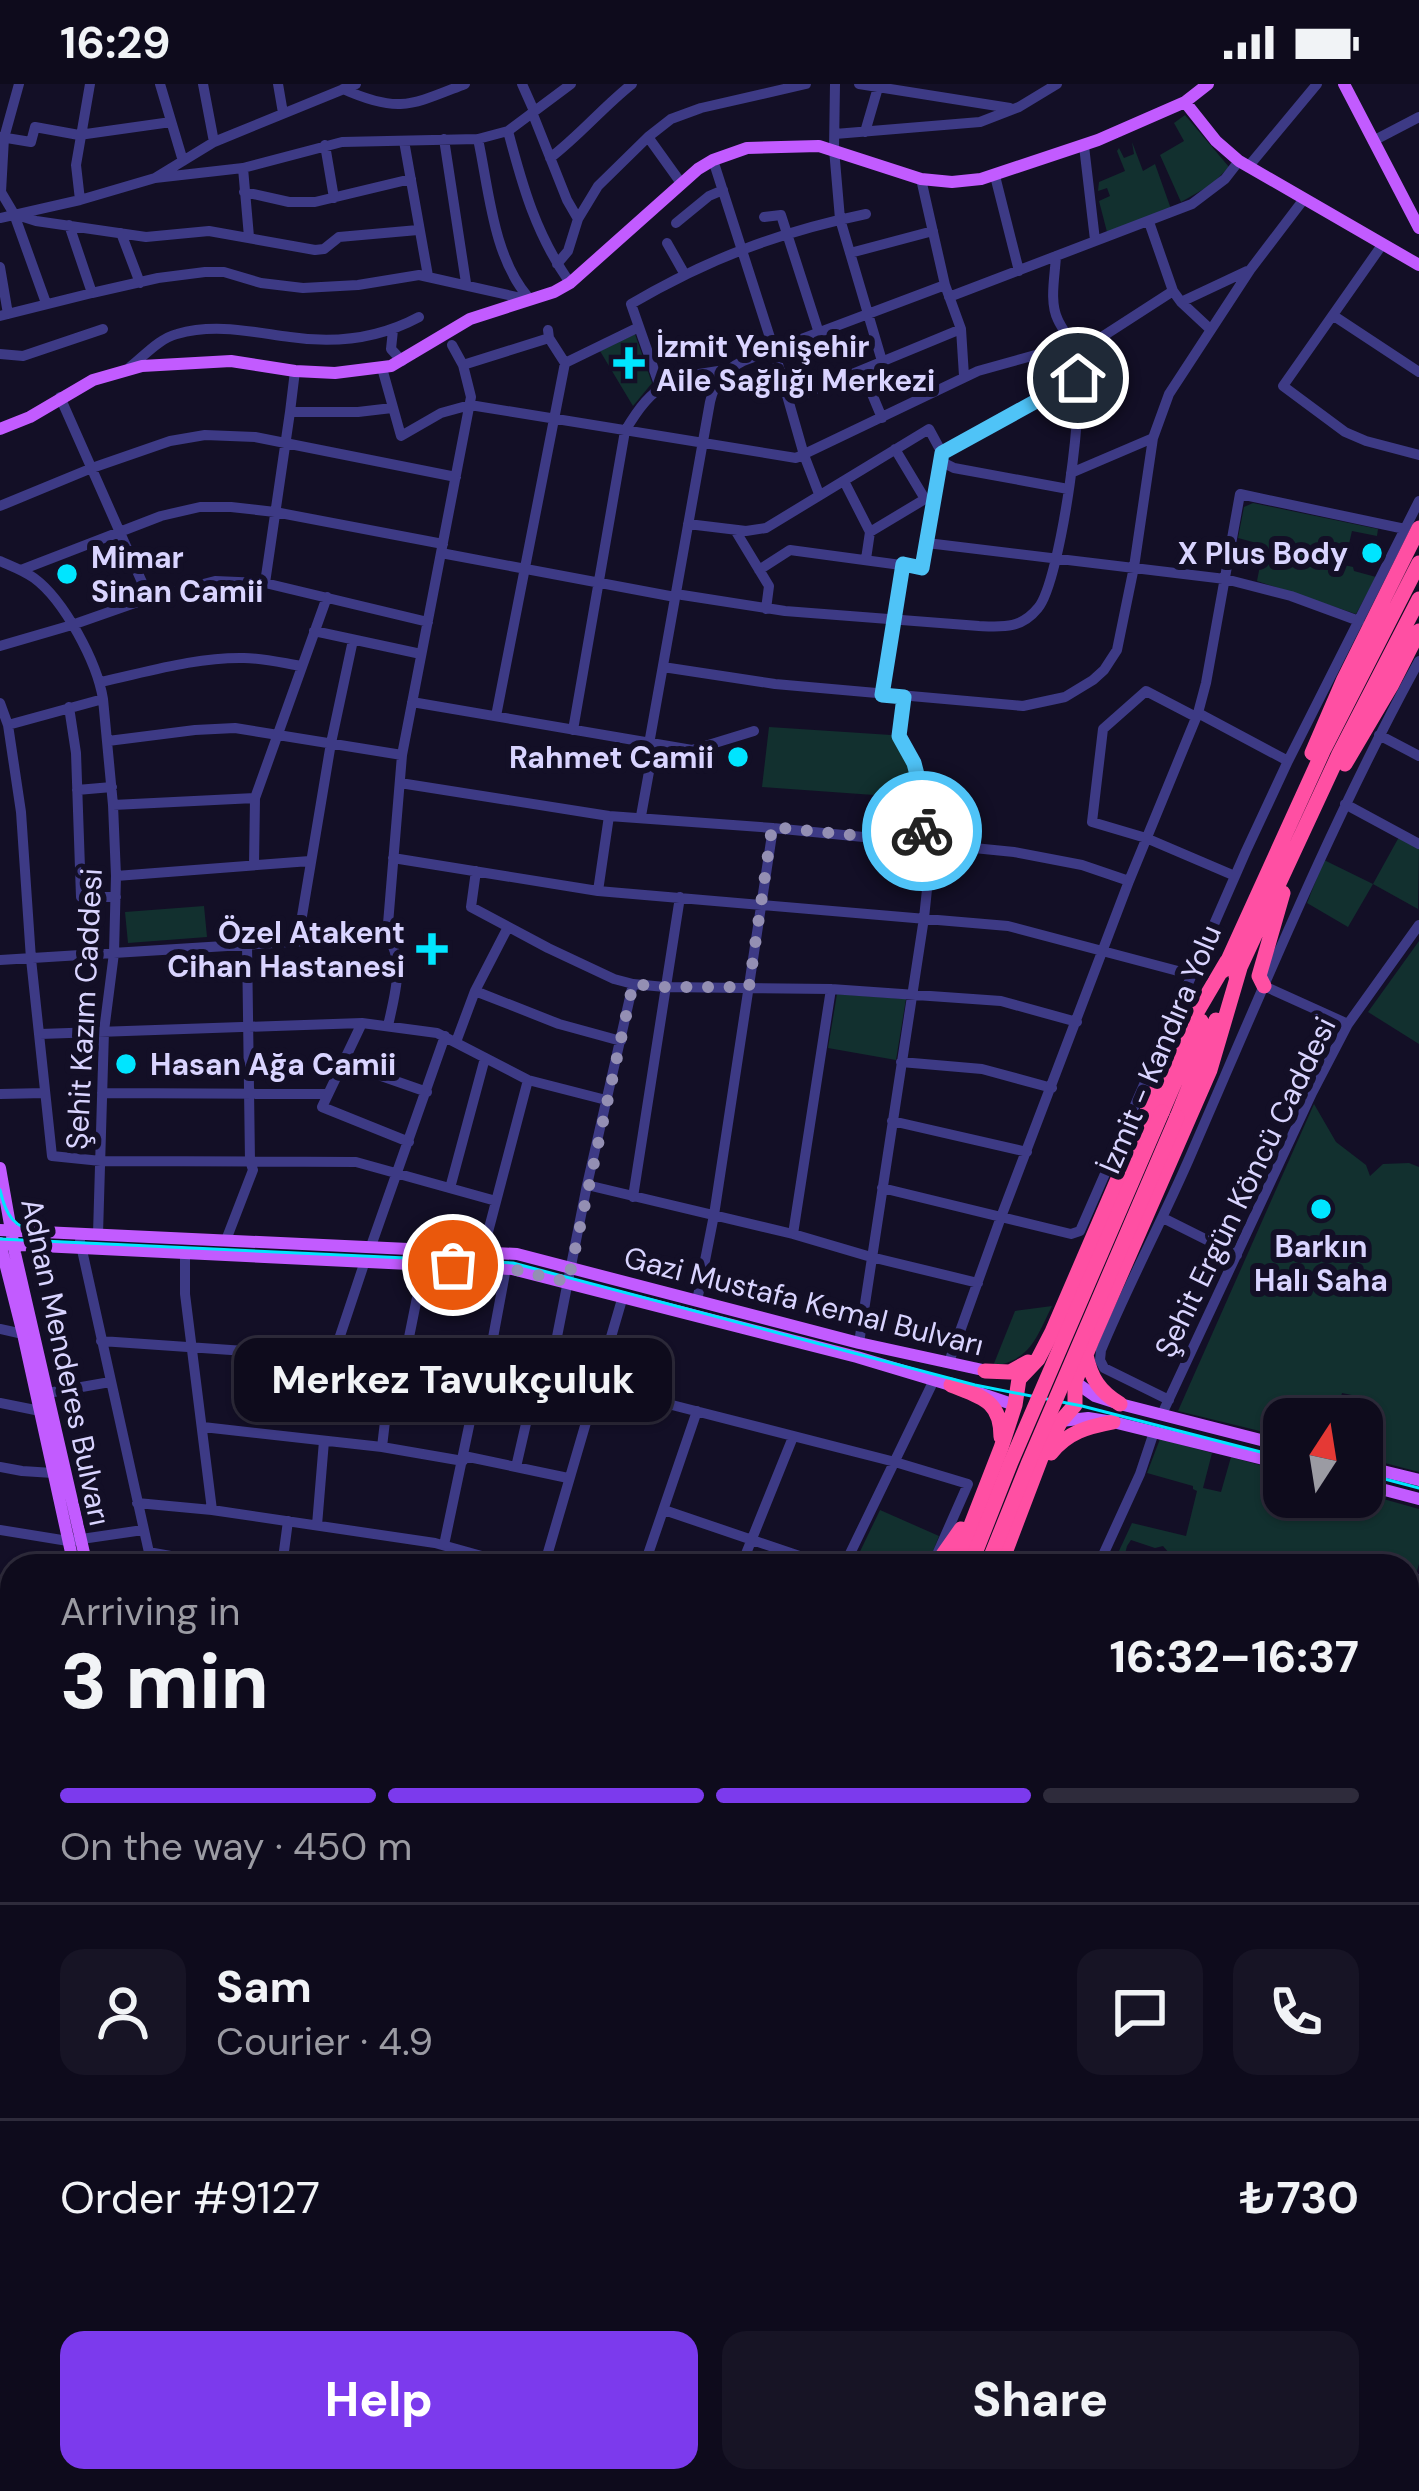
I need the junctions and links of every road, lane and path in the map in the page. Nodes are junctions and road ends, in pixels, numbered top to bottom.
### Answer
1 (91, 84) edge
2 (160, 84) edge
3 (203, 84) edge
4 (278, 84) edge
5 (319, 84) edge
6 (356, 84) edge
7 (465, 84) edge
8 (522, 84) edge
9 (571, 84) edge
10 (806, 84) edge
11 (836, 84) edge
12 (859, 84) edge
13 (1057, 84) edge
14 (1208, 84) edge
15 (1317, 84) edge
16 (1343, 84) edge
17 (625, 86) edge
18 (878, 86) edge
19 (13, 88) edge
20 (343, 89) junction
21 (321, 98) junction
22 (1185, 102) junction
23 (1014, 109) junction
24 (533, 112) junction
25 (283, 113) junction
26 (1419, 117) edge
27 (171, 122) junction
28 (508, 131) junction
29 (865, 132) junction
30 (835, 134) junction
31 (79, 135) junction
32 (648, 137) junction
33 (2, 138) edge
34 (444, 139) junction
35 (478, 139) junction
36 (404, 141) junction
37 (1373, 141) junction
38 (214, 142) junction
39 (325, 145) junction
40 (1084, 146) junction
41 (834, 149) junction
42 (550, 158) junction
43 (713, 160) junction
44 (183, 161) junction
45 (1244, 164) junction
46 (243, 168) junction
47 (995, 176) junction
48 (154, 178) junction
49 (411, 179) junction
50 (921, 179) junction
51 (681, 183) junction
52 (723, 190) junction
53 (244, 191) junction
54 (1, 192) edge
55 (334, 198) junction
56 (1304, 199) junction
57 (80, 200) junction
58 (14, 214) junction
59 (866, 214) dead end
60 (764, 217) dead end
61 (0, 218) edge
62 (578, 219) junction
63 (840, 219) junction
64 (1149, 222) junction
65 (676, 223) dead end
66 (69, 225) junction
67 (1419, 228) edge
68 (418, 230) junction
69 (933, 231) junction
70 (121, 233) junction
71 (785, 235) junction
72 (249, 237) junction
73 (1095, 240) junction
74 (667, 242) dead end
75 (1382, 244) junction
76 (743, 248) junction
77 (850, 253) junction
78 (1056, 256) junction
79 (557, 264) junction
80 (1419, 266) edge
81 (0, 267) edge
82 (1250, 270) junction
83 (1018, 271) junction
84 (684, 273) junction
85 (428, 277) junction
86 (140, 283) junction
87 (466, 283) junction
88 (570, 283) junction
89 (947, 291) junction
90 (92, 293) junction
91 (1177, 296) junction
92 (530, 300) junction
93 (46, 303) junction
94 (4, 315) edge
95 (867, 315) junction
96 (419, 316) dead end
97 (1334, 316) junction
98 (639, 327) junction
99 (961, 328) junction
100 (103, 329) dead end
101 (1210, 329) junction
102 (392, 330) junction
103 (819, 333) junction
104 (452, 345) dead end
105 (774, 350) junction
106 (1077, 353) junction
107 (0, 354) edge
108 (402, 361) junction
109 (882, 362) junction
110 (565, 363) junction
111 (464, 365) junction
112 (128, 368) junction
113 (382, 368) junction
114 (726, 370) junction
115 (862, 370) junction
116 (295, 371) junction
117 (1419, 372) edge
118 (964, 376) junction
119 (1078, 378) junction
120 (660, 387) junction
121 (60, 398) junction
122 (789, 400) junction
123 (470, 405) junction
124 (392, 408) junction
125 (290, 412) junction
126 (882, 418) junction
127 (552, 419) junction
128 (0, 429) edge
129 (626, 431) junction
130 (1154, 438) junction
131 (702, 443) junction
132 (287, 445) junction
133 (895, 449) junction
134 (804, 455) junction
135 (1419, 455) edge
136 (942, 457) junction
137 (92, 468) junction
138 (1071, 472) junction
139 (456, 477) junction
140 (844, 481) junction
141 (1068, 489) junction
142 (819, 494) junction
143 (930, 499) junction
144 (1419, 501) edge
145 (0, 506) edge
146 (275, 512) junction
147 (688, 524) junction
148 (1412, 529) edge
149 (119, 530) junction
150 (735, 530) junction
151 (870, 532) junction
152 (927, 543) junction
153 (442, 549) junction
154 (866, 559) junction
155 (1056, 560) junction
156 (0, 561) edge
157 (1419, 563) edge
158 (903, 564) junction
159 (1134, 567) junction
160 (524, 568) junction
161 (21, 570) junction
162 (759, 570) junction
163 (1225, 580) junction
164 (599, 583) junction
165 (265, 584) junction
166 (676, 595) junction
167 (326, 597) junction
168 (148, 598) junction
169 (1419, 599) edge
170 (766, 609) junction
171 (894, 620) junction
172 (1359, 621) junction
173 (428, 622) junction
174 (72, 625) junction
175 (314, 631) junction
176 (1419, 631) edge
177 (353, 640) junction
178 (0, 646) edge
179 (421, 655) junction
180 (302, 666) junction
181 (663, 667) junction
182 (1418, 667) edge
183 (100, 682) junction
184 (882, 695) junction
185 (904, 697) junction
186 (103, 699) junction
187 (412, 702) junction
188 (0, 703) edge
189 (69, 707) junction
190 (1197, 715) junction
191 (496, 716) junction
192 (8, 725) junction
193 (573, 730) junction
194 (754, 731) dead end
195 (277, 734) junction
196 (1379, 735) junction
197 (108, 741) junction
198 (331, 742) junction
199 (651, 744) junction
200 (402, 755) junction
201 (1419, 756) edge
202 (1288, 760) junction
203 (400, 783) junction
204 (112, 787) junction
205 (77, 790) junction
206 (255, 798) junction
207 (1345, 804) junction
208 (113, 805) junction
209 (608, 816) junction
210 (641, 816) junction
211 (772, 827) junction
212 (1146, 838) junction
213 (927, 842) junction
214 (1419, 844) edge
215 (1286, 848) junction
216 (394, 858) junction
217 (310, 861) junction
218 (254, 865) junction
219 (476, 871) junction
220 (116, 876) junction
221 (1234, 876) junction
222 (1130, 881) junction
223 (598, 891) junction
224 (116, 896) junction
225 (680, 897) junction
226 (760, 904) junction
227 (924, 918) junction
228 (1419, 925) edge
229 (508, 927) junction
230 (387, 936) junction
231 (298, 940) junction
232 (247, 944) junction
233 (1102, 952) junction
234 (114, 953) junction
235 (31, 959) junction
236 (0, 961) edge
237 (1233, 965) junction
238 (1193, 975) junction
239 (633, 984) junction
240 (1264, 986) junction
241 (665, 987) junction
242 (749, 987) junction
243 (831, 989) junction
244 (475, 991) junction
245 (912, 995) junction
246 (1077, 1022) junction
247 (362, 1023) junction
248 (1348, 1024) junction
249 (388, 1026) junction
250 (248, 1027) junction
251 (104, 1031) junction
252 (40, 1034) junction
253 (451, 1039) junction
254 (621, 1041) junction
255 (485, 1058) junction
256 (901, 1062) junction
257 (344, 1063) junction
258 (528, 1080) junction
259 (1052, 1088) junction
260 (427, 1092) junction
261 (102, 1093) junction
262 (248, 1093) junction
263 (0, 1094) edge
264 (45, 1094) junction
265 (328, 1094) junction
266 (606, 1100) junction
267 (1137, 1102) junction
268 (1169, 1114) junction
269 (892, 1120) junction
270 (409, 1142) junction
271 (1130, 1150) junction
272 (1027, 1152) junction
273 (101, 1161) junction
274 (250, 1161) junction
275 (0, 1168) edge
276 (399, 1172) junction
277 (587, 1185) junction
278 (450, 1188) junction
279 (882, 1188) junction
280 (633, 1197) junction
281 (496, 1201) junction
282 (714, 1215) junction
283 (1001, 1217) junction
284 (1163, 1218) junction
285 (98, 1234) junction
286 (793, 1234) junction
287 (4, 1239) edge
288 (80, 1240) junction
289 (226, 1240) junction
290 (371, 1246) junction
291 (483, 1251) junction
292 (185, 1252) junction
293 (1237, 1255) junction
294 (871, 1257) junction
295 (364, 1261) junction
296 (424, 1263) junction
297 (506, 1268) junction
298 (569, 1275) junction
299 (978, 1283) junction
300 (623, 1296) junction
301 (697, 1301) junction
302 (1112, 1322) junction
303 (0, 1329) edge
304 (23, 1334) junction
305 (1050, 1337) junction
306 (101, 1341) junction
307 (859, 1342) junction
308 (191, 1347) junction
309 (1089, 1348) junction
310 (333, 1357) junction
311 (398, 1362) junction
312 (949, 1362) junction
313 (484, 1370) junction
314 (985, 1371) junction
315 (1024, 1373) junction
316 (543, 1377) junction
317 (110, 1382) junction
318 (1075, 1382) junction
319 (942, 1383) junction
320 (595, 1386) junction
321 (42, 1394) junction
322 (1169, 1400) junction
323 (0, 1403) edge
324 (1120, 1404) junction
325 (1015, 1405) junction
326 (697, 1411) junction
327 (40, 1412) junction
328 (1162, 1414) junction
329 (1061, 1421) junction
330 (1113, 1422) junction
331 (203, 1427) junction
332 (1154, 1432) junction
333 (793, 1437) junction
334 (1263, 1440) edge
335 (324, 1441) junction
336 (1001, 1445) junction
337 (382, 1448) junction
338 (463, 1458) junction
339 (1041, 1458) junction
340 (1263, 1459) edge
341 (895, 1462) junction
342 (0, 1466) edge
343 (516, 1467) junction
344 (1383, 1471) edge
345 (53, 1473) junction
346 (568, 1478) junction
347 (1032, 1480) junction
348 (1419, 1480) edge
349 (1383, 1490) edge
350 (1419, 1499) edge
351 (137, 1503) junction
352 (212, 1510) junction
353 (664, 1510) junction
354 (974, 1512) junction
355 (288, 1521) junction
356 (317, 1526) junction
357 (0, 1530) edge
358 (143, 1530) junction
359 (753, 1538) junction
360 (74, 1540) junction
361 (444, 1545) junction
362 (148, 1552) joint
363 (74, 1554) edge
364 (81, 1554) edge
365 (159, 1554) edge
366 (284, 1554) edge
367 (475, 1554) edge
368 (547, 1554) edge
369 (648, 1554) edge
370 (746, 1554) edge
371 (797, 1554) edge
372 (850, 1554) edge
373 (939, 1554) edge
374 (943, 1554) edge
375 (959, 1554) edge
376 (975, 1554) edge
377 (992, 1554) edge
378 (1004, 1554) edge
379 (1103, 1554) edge

1 - 31 street
2 - 27 street
3 - 38 street
4 - 25 street
5 - 21 street
6 - 20 street
7 - 20 street
8 - 24 street
9 - 24 street
10 - 32 street
11 - 30 street
12 - 18 street
13 - 23 street
14 - 22 main road
15 - 45 street
16 - 37 main road
17 - 42 street
18 - 23 street
18 - 29 street
19 - 33 street
20 - 21 street
21 - 25 street
22 - 40 main road
22 - 45 main road
23 - 29 street
24 - 28 street
24 - 42 street
25 - 38 street
26 - 37 street
27 - 31 street
27 - 44 street
28 - 35 street
28 - 79 street
29 - 30 street
30 - 41 street
31 - 33 street
31 - 57 street
32 - 51 street
32 - 62 street
33 - 54 street
34 - 35 street
34 - 36 street
34 - 87 street
35 - 92 street
36 - 39 street
36 - 49 street
37 - 67 main road
38 - 44 street
39 - 46 street
39 - 55 street
40 - 47 main road
40 - 73 street
41 - 43 main road
41 - 50 main road
41 - 63 street
42 - 62 street
43 - 51 main road
43 - 52 street
44 - 48 street
45 - 56 main road
45 - 64 street
46 - 48 street
46 - 53 street
47 - 50 main road
47 - 83 street
48 - 57 street
49 - 55 street
49 - 68 street
50 - 69 street
51 - 88 main road
52 - 65 street
52 - 76 street
53 - 55 street
53 - 72 street
54 - 58 street
56 - 75 main road
56 - 82 street
57 - 58 street
58 - 61 street
58 - 66 street
58 - 93 street
59 - 63 street
60 - 71 street
62 - 79 street
63 - 71 street
63 - 77 street
64 - 73 street
64 - 91 street
66 - 70 street
66 - 90 street
68 - 72 street
68 - 85 street
69 - 77 street
69 - 89 street
70 - 72 street
70 - 86 street
71 - 76 street
71 - 103 street
73 - 78 street
74 - 84 street
75 - 80 main road
75 - 97 street
76 - 84 street
76 - 105 street
77 - 95 street
78 - 83 street
78 - 106 street
79 - 88 street
81 - 94 street
82 - 91 street
82 - 101 street
83 - 89 street
84 - 98 street
85 - 86 street
85 - 87 street
86 - 90 street
87 - 92 street
88 - 92 main road
89 - 95 street
89 - 99 street
90 - 93 street
91 - 101 street
91 - 106 street
92 - 108 main road
93 - 94 street
95 - 103 street
95 - 109 street
96 - 102 street
97 - 117 street
97 - 135 street
98 - 110 street
98 - 120 street
99 - 109 street
99 - 118 street
100 - 107 street
101 - 130 street
102 - 108 street
102 - 112 street
103 - 105 street
104 - 111 street
105 - 114 street
105 - 122 street
106 - 118 street
106 - 119 street
108 - 113 main road
109 - 115 street
110 - 111 street
110 - 127 street
111 - 123 street
112 - 116 main road
112 - 121 main road
113 - 116 main road
113 - 124 street
114 - 120 street
114 - 131 street
115 - 122 street
115 - 126 street
116 - 125 street
118 - 126 street
119 - 136 street
119 - 138 street
120 - 129 street
121 - 128 main road
121 - 137 street
122 - 134 street
123 - 124 street
123 - 127 street
123 - 139 street
124 - 125 street
125 - 132 street
126 - 134 street
127 - 129 street
127 - 160 street
129 - 131 street
129 - 164 street
130 - 138 street
130 - 159 street
131 - 134 street
131 - 147 street
132 - 137 street
132 - 139 street
132 - 146 street
133 - 136 street
133 - 140 street
133 - 143 street
134 - 142 street
136 - 141 street
136 - 143 street
137 - 145 street
137 - 149 street
138 - 141 street
139 - 153 street
140 - 142 street
140 - 151 street
141 - 155 street
142 - 150 street
143 - 151 street
143 - 152 street
144 - 148 street
146 - 149 street
146 - 153 street
146 - 165 street
147 - 150 street
147 - 166 street
148 - 163 street
148 - 172 street
148 - 215 highway
149 - 161 street
149 - 168 street
150 - 162 street
151 - 154 street
152 - 155 street
152 - 158 street
153 - 160 street
153 - 173 street
154 - 158 street
154 - 162 street
155 - 159 street
155 - 171 street
156 - 161 street
157 - 215 highway, İzmit - Kandıra Yolu
158 - 171 street
159 - 163 street
159 - 185 street
160 - 164 street
160 - 191 street
161 - 174 street, Şehit Kazım Caddesi
162 - 170 street
163 - 172 street
163 - 190 street
164 - 166 street
164 - 193 street
165 - 167 street
165 - 168 street
166 - 170 street
166 - 181 street
167 - 173 street
167 - 175 street
168 - 174 street
169 - 215 highway, İzmit - Kandıra Yolu
170 - 171 street
171 - 184 street
172 - 202 street
173 - 179 street
174 - 178 street
174 - 183 street, Şehit Kazım Caddesi
175 - 177 street
175 - 180 street
176 - 215 highway
177 - 179 street
177 - 198 street
179 - 187 street
180 - 183 street
180 - 195 street
181 - 184 street
181 - 199 street
182 - 196 street
183 - 186 street, Şehit Kazım Caddesi
184 - 185 street
185 - 213 street
186 - 189 street
186 - 197 street, Şehit Kazım Caddesi
187 - 191 street
187 - 200 street
188 - 192 street
189 - 192 street
189 - 205 street
190 - 202 street
190 - 212 street
190 - 212 street
191 - 193 street
192 - 235 street
193 - 199 street
194 - 199 street
195 - 197 street
195 - 198 street
195 - 206 street
196 - 201 street
196 - 207 street
197 - 204 street, Şehit Kazım Caddesi
198 - 200 street
198 - 217 street
199 - 210 street
200 - 203 street
202 - 221 street
203 - 209 street
203 - 216 street
204 - 205 street
204 - 208 street, Şehit Kazım Caddesi
205 - 224 street
206 - 208 street
206 - 218 street
207 - 214 street
207 - 240 street
208 - 220 street, Şehit Kazım Caddesi
209 - 210 street
209 - 223 street
210 - 211 street
211 - 213 street
211 - 226 street
212 - 221 street
212 - 222 street
213 - 222 street
213 - 227 street
215 - 237 highway, İzmit - Kandıra Yolu
215 - 240 highway
216 - 219 street
216 - 230 street
217 - 218 street
217 - 231 street
218 - 220 street
219 - 223 street
219 - 229 street
220 - 224 street, Şehit Kazım Caddesi
221 - 238 street
222 - 233 street
223 - 225 street
224 - 234 street, Şehit Kazım Caddesi
225 - 226 street
225 - 241 street
226 - 227 street
226 - 242 street
227 - 233 street
227 - 245 street
228 - 248 street, Şehit Ergün Köncü Caddesi
229 - 239 street
229 - 244 street
230 - 231 street
230 - 249 street
231 - 232 street
232 - 234 street
232 - 250 street
233 - 238 street
233 - 246 street
234 - 235 street
234 - 251 street, Şehit Kazım Caddesi
235 - 236 street
235 - 252 street
237 - 268 highway, İzmit - Kandıra Yolu
237 - 271 highway
237 - 309 highway
238 - 267 street
239 - 241 street
239 - 254 street
240 - 248 street
240 - 284 street
241 - 242 street
241 - 280 street
242 - 243 street
242 - 282 street
243 - 245 street
243 - 286 street
244 - 253 street
244 - 254 street
245 - 246 street
245 - 256 street
246 - 259 street
247 - 249 street
247 - 250 street
247 - 257 street
248 - 293 street, Şehit Ergün Köncü Caddesi
249 - 253 street
250 - 251 street
250 - 262 street
251 - 252 street
251 - 261 street, Şehit Kazım Caddesi
252 - 264 street
253 - 255 street
253 - 260 street
254 - 266 street
255 - 258 street
255 - 278 street
256 - 259 street
256 - 269 street
257 - 260 street
257 - 265 street
258 - 266 street
258 - 281 street
259 - 272 street
260 - 270 street
261 - 262 street
261 - 273 street, Şehit Kazım Caddesi
262 - 265 street
262 - 274 street
263 - 264 street
264 - 273 street
265 - 270 street
266 - 277 street
267 - 271 street
267 - 283 street
268 - 376 highway, İzmit - Kandıra Yolu, bridge
268 - 377 highway, İzmit - Kandıra Yolu, bridge
269 - 272 street
269 - 279 street
270 - 276 street
271 - 305 highway
272 - 283 street
273 - 274 street
273 - 285 street, Şehit Kazım Caddesi
274 - 276 street
274 - 289 street
275 - 287 main road, Adnan Menderes Bulvarı
276 - 278 street
276 - 290 street
277 - 280 street
277 - 298 street
278 - 281 street
279 - 283 street
279 - 294 street
280 - 282 street
281 - 291 street
282 - 286 street
282 - 301 street
283 - 299 street
284 - 293 street
284 - 302 street
285 - 288 main road, Gazi Mustafa Kemal Bulvarı
285 - 289 main road, Gazi Mustafa Kemal Bulvarı
286 - 294 street
287 - 288 main road, Gazi Mustafa Kemal Bulvarı
287 - 304 main road, Adnan Menderes Bulvarı
287 - 321 main road, Adnan Menderes Bulvarı
288 - 292 main road, Gazi Mustafa Kemal Bulvarı
288 - 306 street
289 - 290 main road, Gazi Mustafa Kemal Bulvarı
290 - 291 main road, Gazi Mustafa Kemal Bulvarı
291 - 298 main road, Gazi Mustafa Kemal Bulvarı
292 - 295 main road, Gazi Mustafa Kemal Bulvarı
292 - 308 street
293 - 322 street, Şehit Ergün Köncü Caddesi
294 - 299 street
294 - 307 street
295 - 296 main road, Gazi Mustafa Kemal Bulvarı
295 - 310 street
296 - 297 main road, Gazi Mustafa Kemal Bulvarı
296 - 311 street
297 - 298 main road, Gazi Mustafa Kemal Bulvarı
297 - 313 street
298 - 300 main road, Gazi Mustafa Kemal Bulvarı
298 - 301 main road, Gazi Mustafa Kemal Bulvarı
298 - 316 street
299 - 312 street
300 - 319 main road, Gazi Mustafa Kemal Bulvarı
300 - 320 street
301 - 307 main road, Gazi Mustafa Kemal Bulvarı
302 - 309 street
302 - 322 street
303 - 304 street
304 - 321 main road, Adnan Menderes Bulvarı
305 - 309 highway
305 - 314 highway
305 - 315 highway
306 - 308 street
306 - 317 street
307 - 312 main road, Gazi Mustafa Kemal Bulvarı
308 - 310 street
308 - 331 street
309 - 318 highway
309 - 324 highway
310 - 311 street
311 - 313 street
311 - 337 street
312 - 314 main road, Gazi Mustafa Kemal Bulvarı
313 - 316 street
313 - 338 street
314 - 315 main road, Gazi Mustafa Kemal Bulvarı
315 - 318 highway
315 - 325 highway
316 - 320 street
316 - 343 street
317 - 321 street
317 - 351 street
318 - 324 main road
318 - 329 highway
319 - 325 main road, Gazi Mustafa Kemal Bulvarı
319 - 336 highway
319 - 341 street
320 - 326 street
320 - 346 street
321 - 327 main road, Adnan Menderes Bulvarı
321 - 360 main road, Adnan Menderes Bulvarı
322 - 328 street, Şehit Ergün Köncü Caddesi
323 - 327 street
324 - 328 main road
325 - 329 highway
325 - 336 highway
326 - 333 street
326 - 353 street
327 - 345 main road, Adnan Menderes Bulvarı
328 - 334 main road
329 - 330 main road
329 - 339 highway
330 - 332 main road
330 - 347 highway
331 - 335 street
331 - 352 street
332 - 340 main road
332 - 379 street
333 - 341 street
333 - 359 street
335 - 337 street
335 - 356 street
336 - 339 highway
336 - 354 highway
337 - 338 street
338 - 343 street
338 - 361 street
339 - 347 highway
341 - 372 street
341 - 373 street
342 - 345 street
343 - 346 street
344 - 348 main road
345 - 360 main road, Adnan Menderes Bulvarı
346 - 368 street
347 - 378 highway
349 - 350 main road
351 - 352 street
351 - 358 street
352 - 355 street
353 - 359 street
353 - 369 street
354 - 374 highway
354 - 375 highway
355 - 356 street
355 - 366 street
356 - 361 street
357 - 360 street
358 - 360 street
358 - 362 street
359 - 370 street
359 - 371 street
360 - 363 main road, Adnan Menderes Bulvarı
360 - 364 main road, Adnan Menderes Bulvarı
361 - 367 street
362 - 365 street

